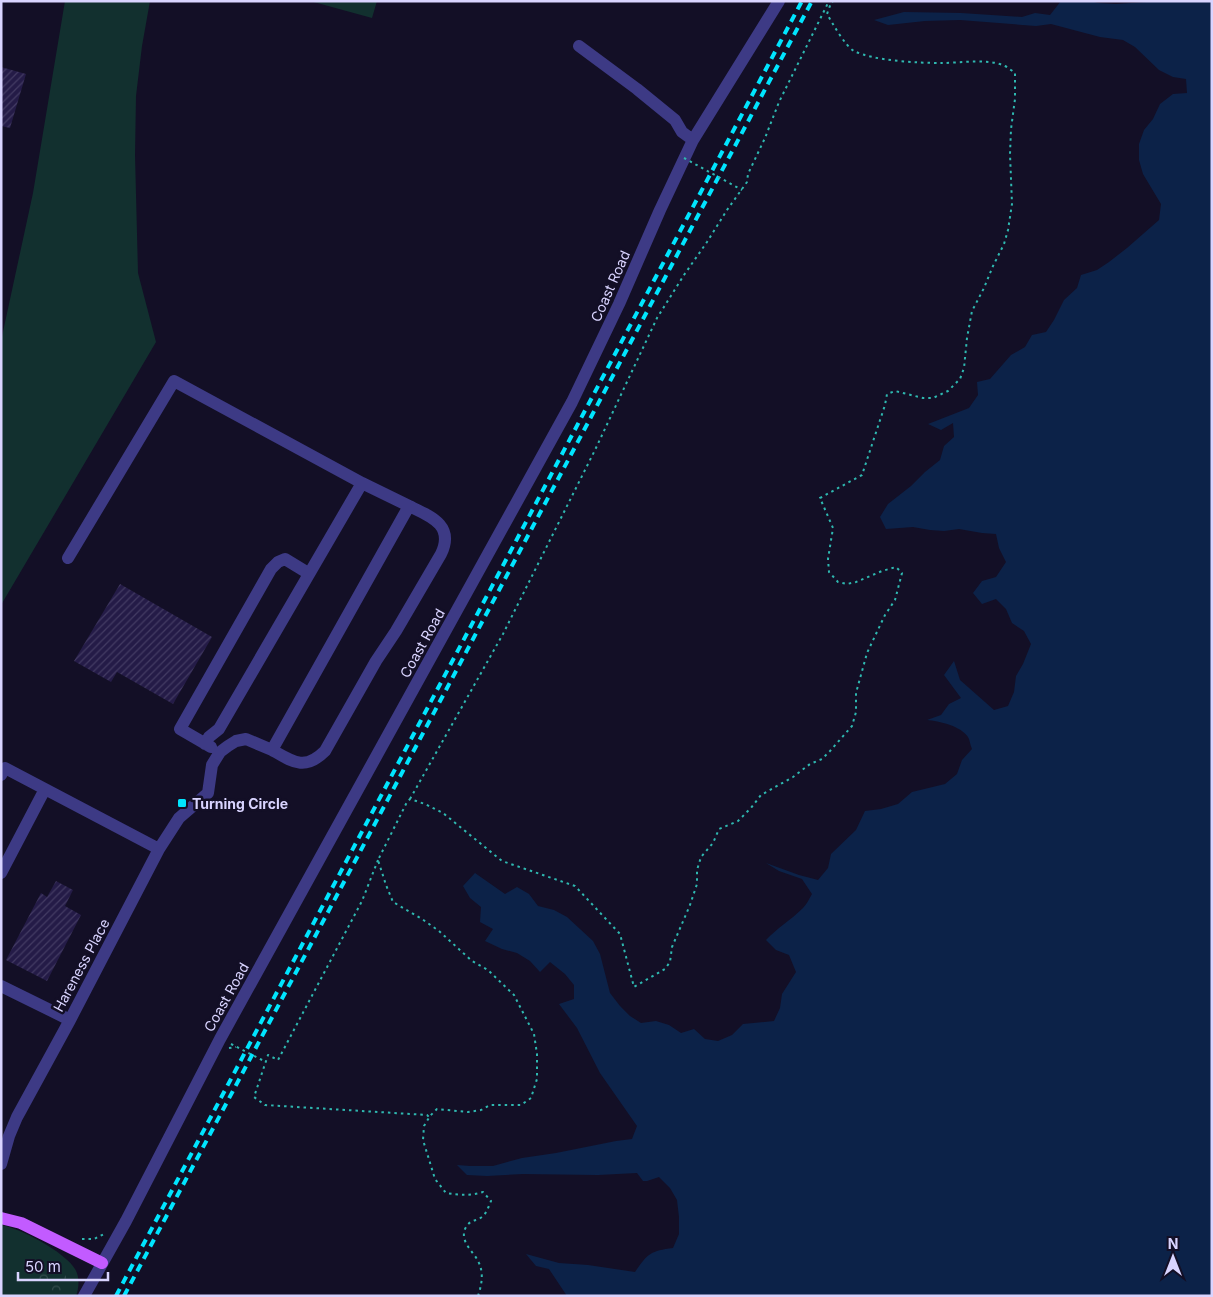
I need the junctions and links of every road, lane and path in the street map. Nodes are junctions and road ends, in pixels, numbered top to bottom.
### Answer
1 (779, 1) edge
2 (829, 1) edge
3 (833, 1) edge
4 (579, 46) dead end
5 (693, 140) junction
6 (684, 158) junction
7 (742, 190) junction
8 (362, 483) junction
9 (409, 506) junction
10 (68, 558) dead end
11 (308, 573) junction
12 (205, 744) junction
13 (272, 750) junction
14 (220, 752) junction
15 (1, 775) edge
16 (45, 788) junction
17 (410, 799) junction
18 (159, 849) junction
19 (378, 860) junction
20 (1, 873) edge
21 (1, 986) edge
22 (70, 1020) junction
23 (217, 1044) junction
24 (236, 1047) junction
25 (266, 1062) junction
26 (429, 1118) junction
27 (1, 1164) edge
28 (1, 1218) edge
29 (107, 1231) dead end
30 (75, 1237) dead end
31 (102, 1263) junction
32 (84, 1296) edge
33 (478, 1296) edge

1 - 5 street, Coast Road
2 - 7 path
3 - 17 path
4 - 5 street
5 - 6 street, Coast Road
6 - 7 path, bridge
6 - 23 street, Coast Road
7 - 17 path
8 - 9 street
8 - 10 street
8 - 11 street
9 - 13 street
9 - 13 street
11 - 12 street
11 - 12 street
12 - 14 street
13 - 14 street
14 - 18 street, Hareness Place
15 - 16 street
16 - 18 street
16 - 20 street
17 - 19 path
18 - 22 street, Hareness Place
19 - 25 path
19 - 26 path
21 - 22 street
22 - 27 street, Hareness Place
23 - 24 path
23 - 24 path
23 - 31 street, Coast Road
24 - 25 path
25 - 26 path
26 - 33 path
28 - 31 main road
29 - 30 path
31 - 32 street, Coast Road

